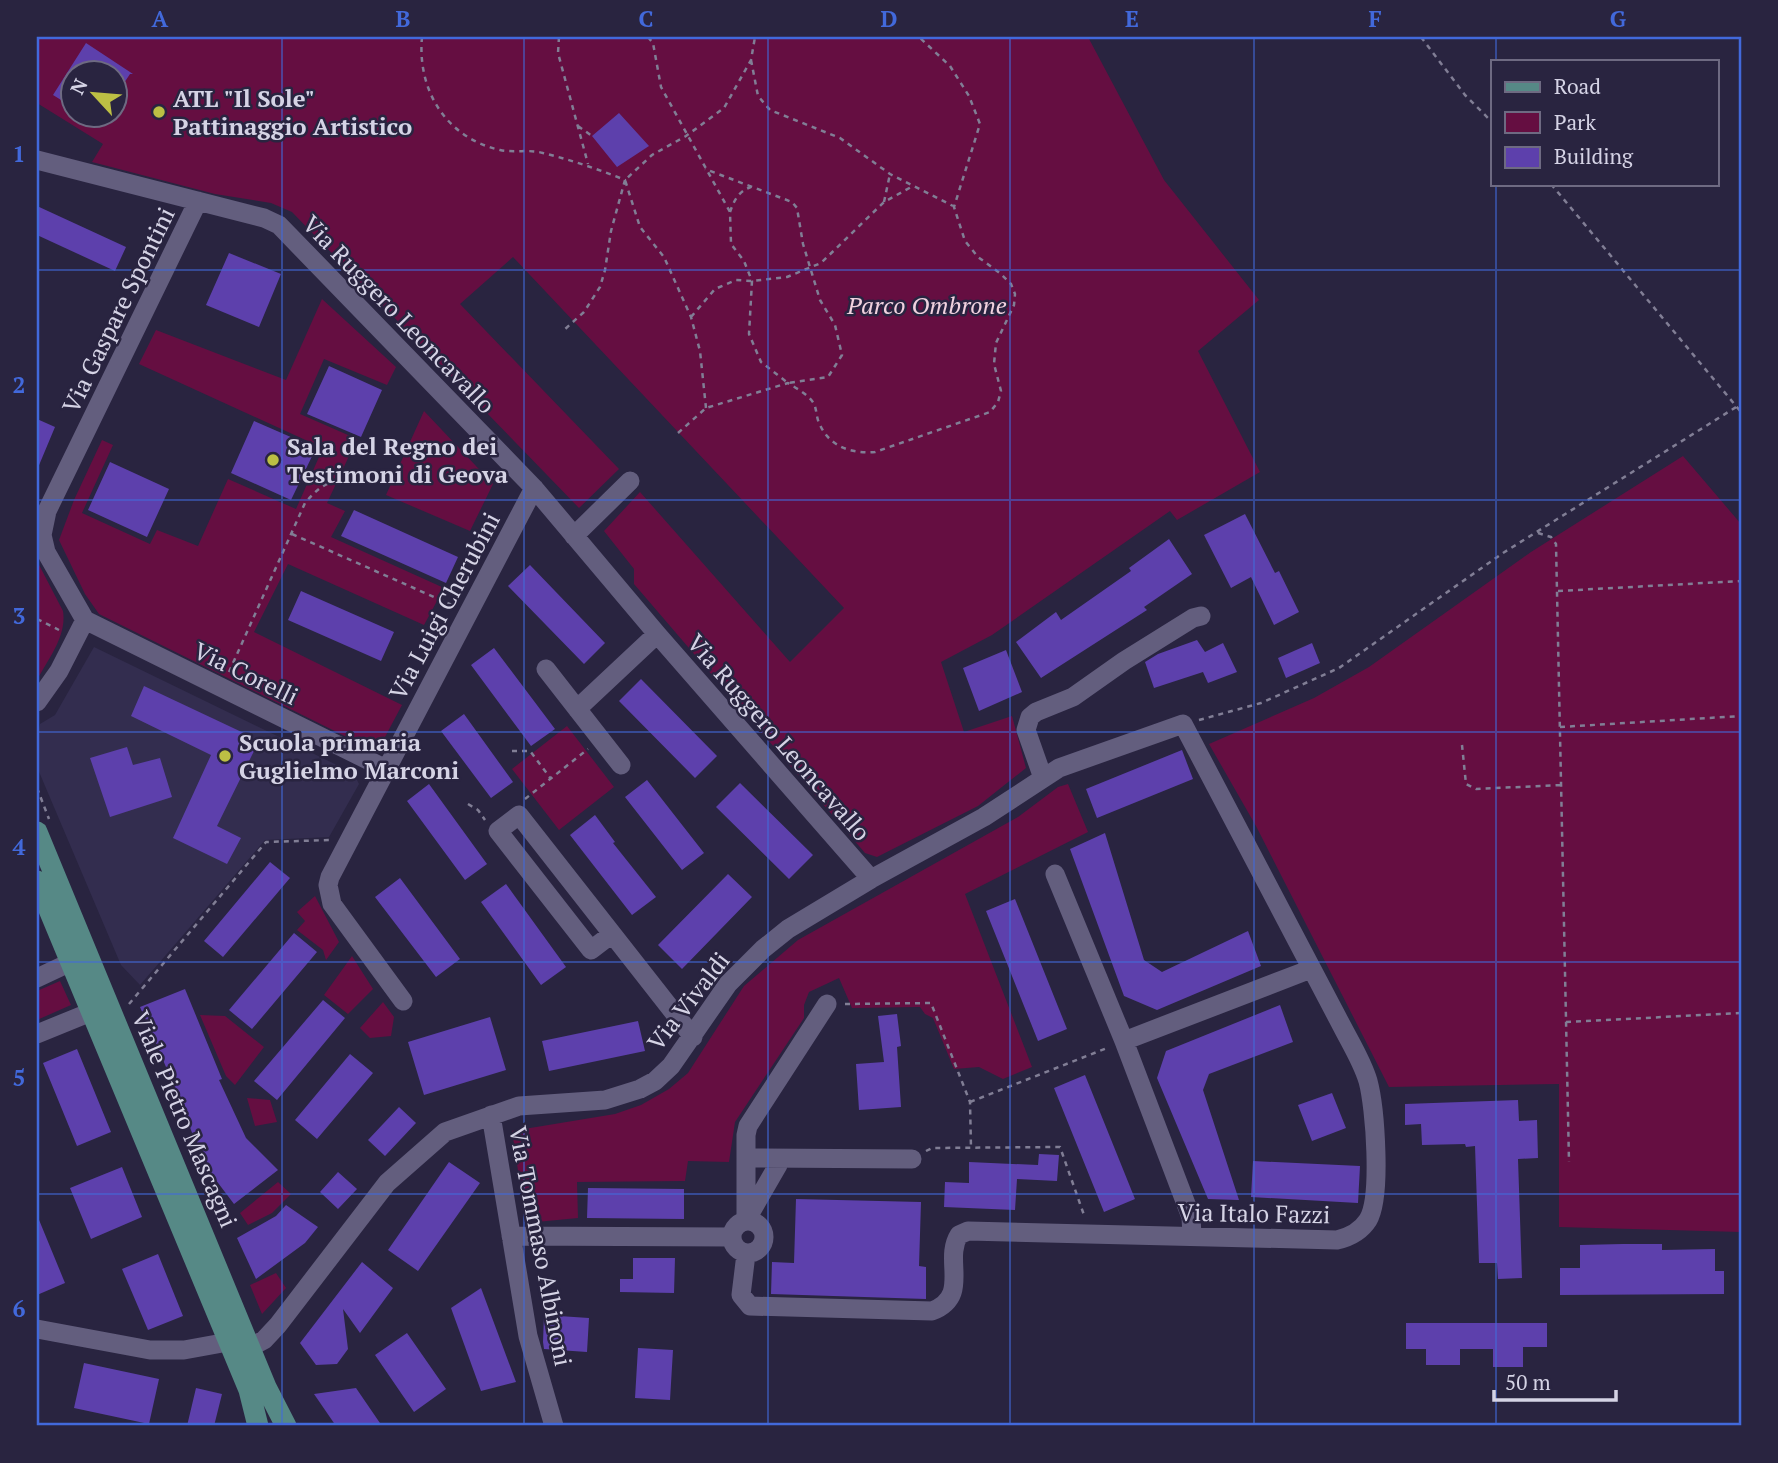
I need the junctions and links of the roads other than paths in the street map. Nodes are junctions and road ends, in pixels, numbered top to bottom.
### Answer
1 (37, 160) edge
2 (198, 201) junction
3 (630, 481) dead end
4 (534, 488) junction
5 (574, 536) junction
6 (1201, 616) dead end
7 (85, 620) junction
8 (657, 634) junction
9 (546, 669) dead end
10 (37, 702) edge
11 (577, 709) junction
12 (1183, 724) joint
13 (621, 765) dead end
14 (386, 769) junction
15 (1043, 778) junction
16 (37, 832) edge
17 (1055, 874) dead end
18 (871, 879) junction
19 (37, 881) edge
20 (612, 934) junction
21 (71, 962) junction
22 (1311, 969) junction
23 (37, 978) edge
24 (403, 1001) dead end
25 (827, 1004) road end
26 (91, 1012) junction
27 (37, 1034) edge
28 (693, 1037) junction
29 (1124, 1041) junction
30 (491, 1115) junction
31 (746, 1158) junction
32 (779, 1159) junction
33 (912, 1159) road end
34 (746, 1221) junction
35 (512, 1236) junction
36 (1192, 1236) junction
37 (731, 1237) junction
38 (746, 1254) junction
39 (37, 1329) edge
40 (228, 1342) junction
41 (251, 1347) junction
42 (258, 1426) edge
43 (286, 1426) edge
44 (554, 1426) edge

1 - 2 street, Via Ruggero Leoncavallo
2 - 4 street, Via Ruggero Leoncavallo
2 - 7 street, Via Gaspare Spontini
3 - 5 street
4 - 5 street, Via Ruggero Leoncavallo
4 - 14 street, Via Luigi Cherubini
5 - 8 street, Via Ruggero Leoncavallo
6 - 15 street
7 - 10 street
7 - 14 street, Via Corelli
8 - 11 street
8 - 18 street, Via Ruggero Leoncavallo
9 - 11 street
11 - 13 street
12 - 15 street, Via Vivaldi
12 - 22 street, Via Italo Fazzi
14 - 24 street, Via Luigi Cherubini
15 - 18 street, Via Vivaldi
16 - 41 main road, Viale Pietro Mascagni
17 - 29 street
18 - 28 street, Via Vivaldi
19 - 21 main road, Viale Pietro Mascagni
20 - 20 street
20 - 28 street
21 - 23 street
21 - 26 main road, Viale Pietro Mascagni
22 - 29 street
22 - 36 street, Via Italo Fazzi
25 - 31 street
26 - 27 street
26 - 40 main road, Viale Pietro Mascagni
28 - 30 street, Via Vivaldi
29 - 36 street
30 - 35 street, Via Tommaso Albinoni
30 - 41 street, Via Vivaldi
31 - 32 street
31 - 34 street
32 - 33 street
32 - 34 street
34 - 37 street
34 - 38 street
35 - 37 street
35 - 44 street, Via Tommaso Albinoni
36 - 38 street, Via Italo Fazzi
37 - 38 street
39 - 40 street
40 - 42 main road, Viale Pietro Mascagni
41 - 43 main road, Viale Pietro Mascagni

